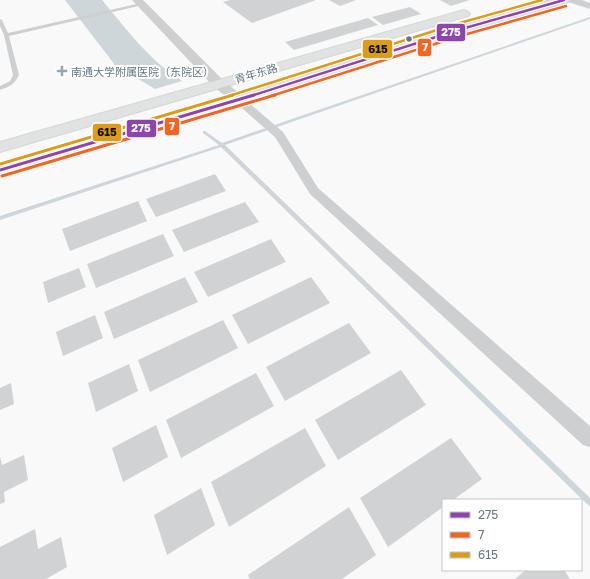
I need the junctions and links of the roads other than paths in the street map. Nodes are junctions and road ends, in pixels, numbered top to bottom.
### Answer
1 (512, 0) edge
2 (564, 0) edge
3 (572, 0) edge
4 (139, 2) edge
5 (590, 6) edge
6 (0, 20) edge
7 (6, 35) junction
8 (219, 84) junction
9 (0, 88) edge
10 (238, 100) junction
11 (0, 147) edge
12 (0, 170) edge
13 (590, 438) edge

1 - 8 main road, 青年东路
2 - 10 main road, 青年东路
3 - 5 street
4 - 7 lane
4 - 8 street
6 - 7 lane
7 - 9 lane
8 - 10 street
8 - 11 main road, 青年东路
10 - 12 main road, 青年东路
10 - 13 street

